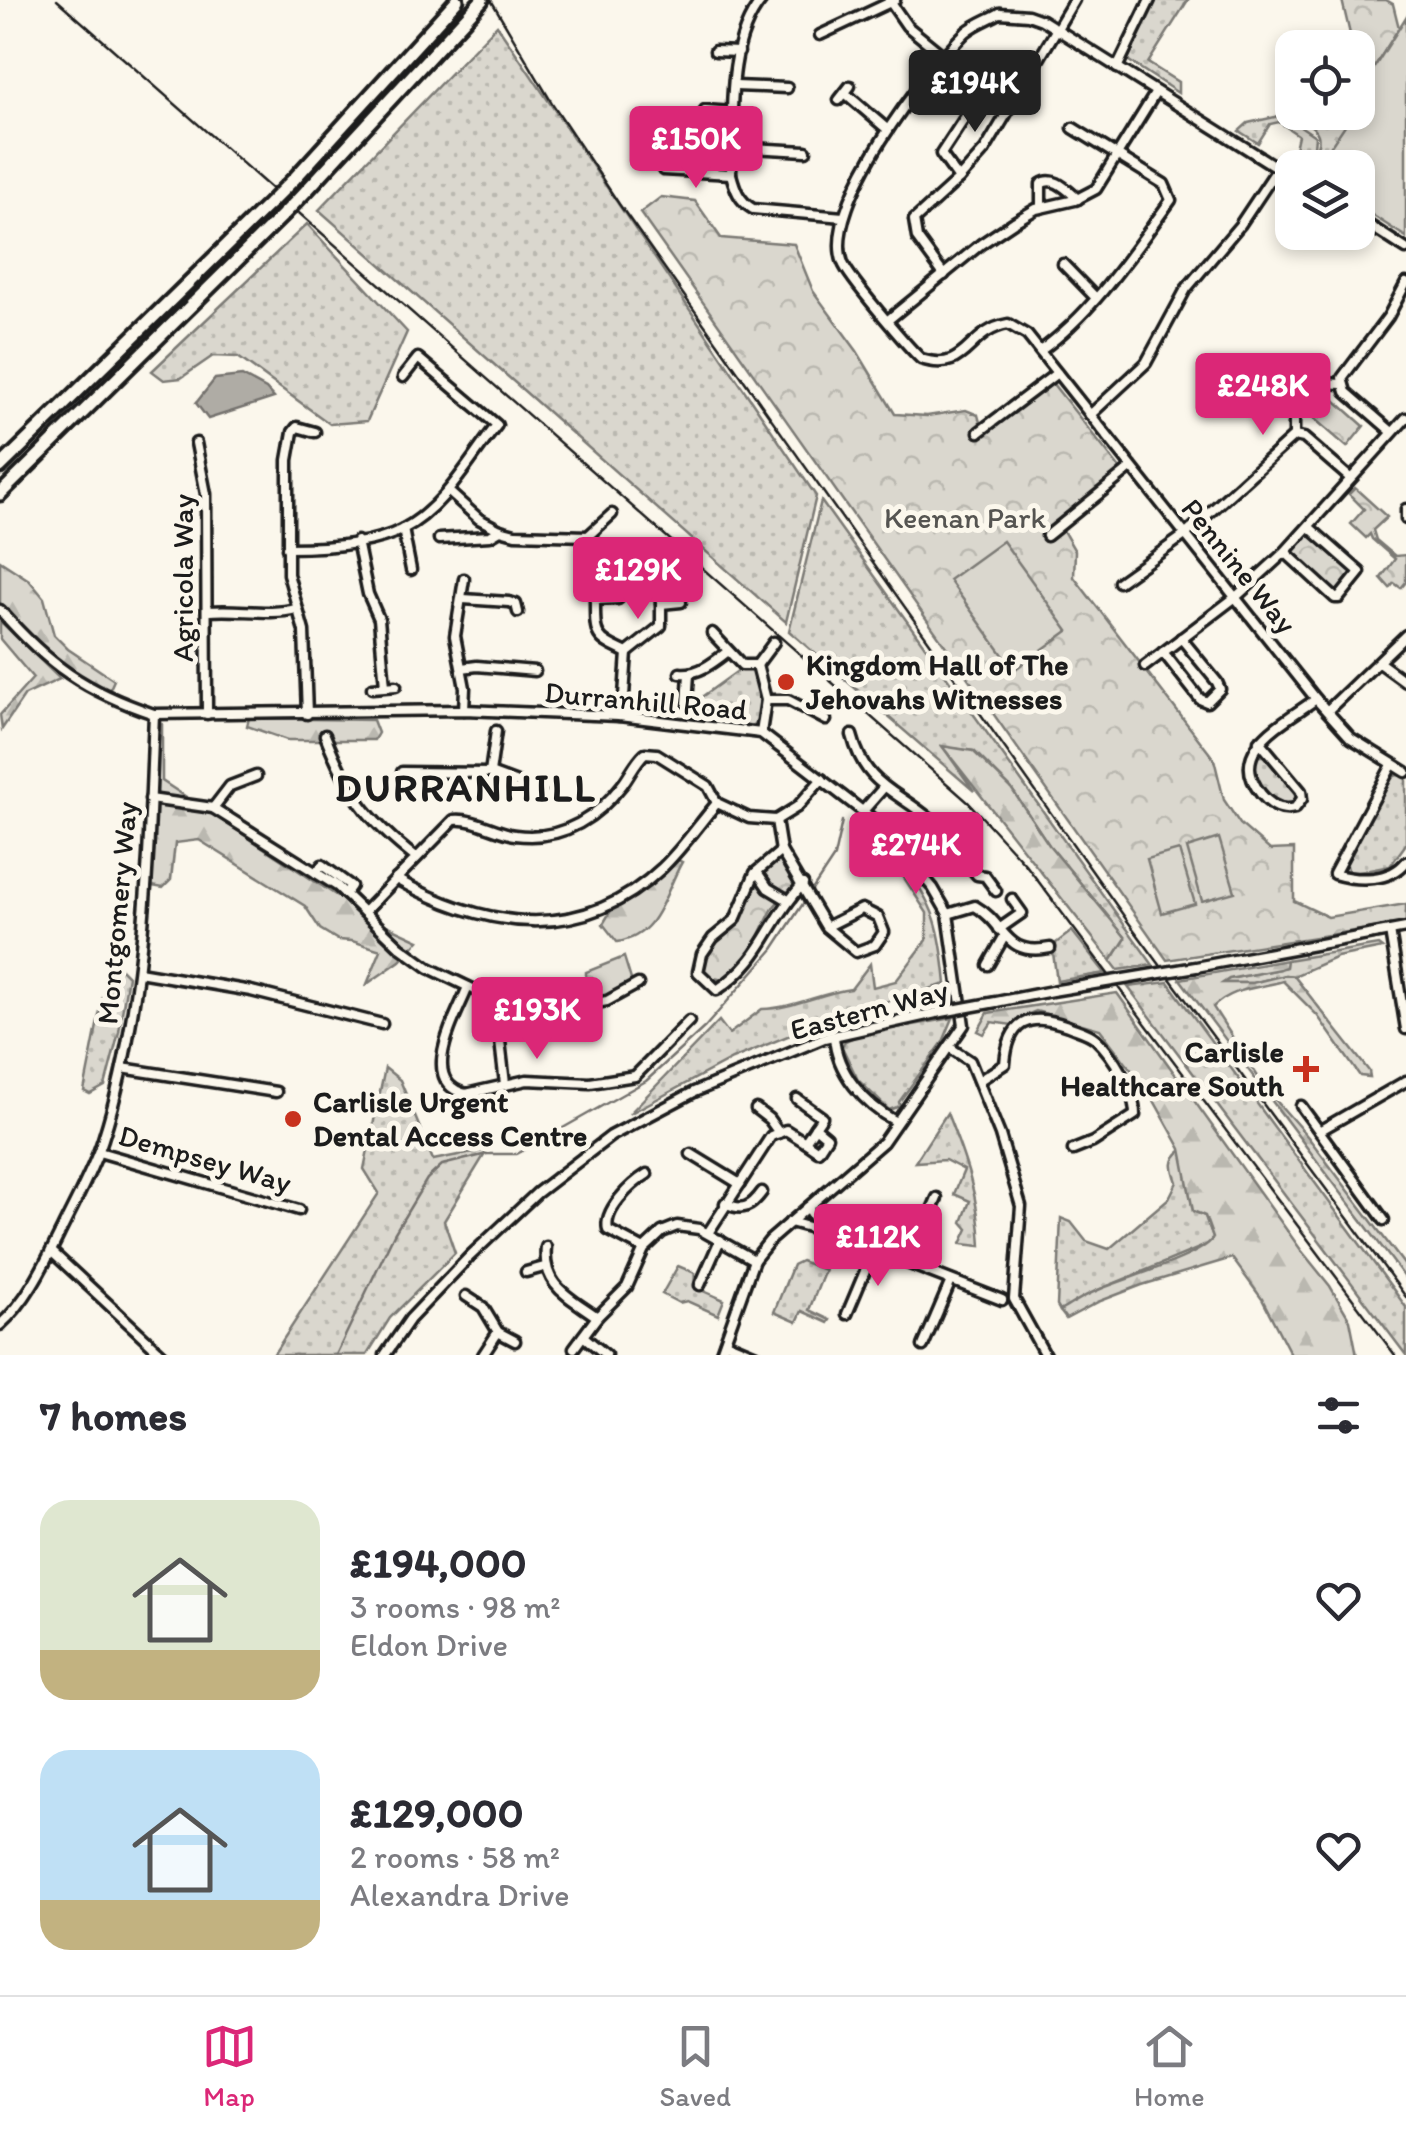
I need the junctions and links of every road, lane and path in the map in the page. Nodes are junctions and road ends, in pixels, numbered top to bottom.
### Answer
1 (457, 0) edge
2 (762, 0) edge
3 (1074, 0) edge
4 (1150, 0) edge
5 (891, 1) edge
6 (479, 3) edge
7 (997, 3) dead end
8 (1000, 13) junction
9 (1056, 29) junction
10 (820, 35) dead end
11 (716, 51) dead end
12 (739, 52) junction
13 (945, 57) junction
14 (1117, 68) junction
15 (735, 86) junction
16 (787, 88) dead end
17 (1156, 92) junction
18 (844, 93) dead end
19 (1012, 107) junction
20 (705, 110) dead end
21 (733, 112) junction
22 (1073, 128) dead end
23 (888, 130) junction
24 (732, 147) junction
25 (806, 151) dead end
26 (1115, 154) junction
27 (1275, 166) edge
28 (663, 170) dead end
29 (1275, 172) edge
30 (730, 174) junction
31 (959, 180) junction
32 (1078, 198) junction
33 (1041, 208) junction
34 (843, 217) junction
35 (1375, 229) edge
36 (1406, 249) edge
37 (1063, 264) dead end
38 (944, 275) junction
39 (1406, 283) edge
40 (1095, 296) junction
41 (888, 320) junction
42 (1040, 351) junction
43 (1057, 373) junction
44 (402, 377) dead end
45 (1341, 384) junction
46 (1090, 415) junction
47 (1406, 418) edge
48 (315, 432) dead end
49 (979, 432) dead end
50 (1392, 432) junction
51 (1294, 436) junction
52 (196, 443) dead end
53 (0, 467) edge
54 (1131, 468) junction
55 (1350, 478) junction
56 (448, 491) junction
57 (0, 494) edge
58 (1406, 508) edge
59 (612, 514) dead end
60 (1406, 518) edge
61 (1309, 526) junction
62 (403, 530) junction
63 (500, 530) junction
64 (1185, 535) junction
65 (1047, 536) dead end
66 (439, 539) dead end
67 (357, 541) junction
68 (287, 548) junction
69 (1285, 552) junction
70 (411, 570) dead end
71 (464, 580) dead end
72 (1119, 582) dead end
73 (661, 583) dead end
74 (1237, 596) junction
75 (463, 599) junction
76 (618, 599) dead end
77 (681, 602) dead end
78 (661, 604) junction
79 (296, 608) junction
80 (0, 610) edge
81 (209, 611) junction
82 (518, 612) dead end
83 (712, 633) dead end
84 (1406, 635) edge
85 (1181, 638) junction
86 (774, 642) dead end
87 (727, 652) junction
88 (1163, 652) junction
89 (628, 654) junction
90 (1380, 663) junction
91 (757, 666) junction
92 (1144, 666) dead end
93 (462, 668) junction
94 (535, 671) dead end
95 (1406, 682) edge
96 (384, 686) junction
97 (396, 686) dead end
98 (372, 688) dead end
99 (1316, 699) junction
100 (766, 700) junction
101 (697, 705) dead end
102 (464, 710) junction
103 (1327, 712) junction
104 (154, 714) junction
105 (207, 714) junction
106 (307, 714) junction
107 (620, 716) junction
108 (826, 720) dead end
109 (496, 731) tunnel mouth
110 (761, 733) junction
111 (324, 735) dead end
112 (852, 735) dead end
113 (1259, 741) junction
114 (1392, 765) junction
115 (402, 772) dead end
116 (1406, 772) edge
117 (490, 773) junction
118 (256, 776) dead end
119 (822, 778) junction
120 (548, 784) dead end
121 (884, 787) junction
122 (150, 800) junction
123 (718, 803) junction
124 (212, 808) junction
125 (863, 811) junction
126 (776, 820) junction
127 (780, 851) junction
128 (416, 858) junction
129 (1406, 862) edge
130 (757, 872) junction
131 (396, 879) junction
132 (802, 884) junction
133 (996, 891) dead end
134 (1012, 899) dead end
135 (788, 900) junction
136 (364, 912) junction
137 (948, 914) junction
138 (826, 927) junction
139 (1406, 928) edge
140 (1390, 931) junction
141 (1002, 934) junction
142 (1050, 948) dead end
143 (988, 965) dead end
144 (139, 972) junction
145 (638, 984) dead end
146 (468, 987) junction
147 (689, 1021) dead end
148 (382, 1024) dead end
149 (1406, 1029) edge
150 (834, 1036) junction
151 (500, 1041) dead end
152 (949, 1047) junction
153 (122, 1068) junction
154 (980, 1080) junction
155 (1406, 1081) edge
156 (505, 1084) junction
157 (276, 1092) dead end
158 (797, 1098) dead end
159 (1300, 1106) dead end
160 (756, 1109) dead end
161 (895, 1122) junction
162 (815, 1128) junction
163 (1319, 1131) junction
164 (778, 1133) junction
165 (805, 1142) junction
166 (1073, 1150) dead end
167 (98, 1152) junction
168 (692, 1154) dead end
169 (647, 1174) dead end
170 (740, 1184) junction
171 (762, 1192) dead end
172 (937, 1198) dead end
173 (726, 1203) junction
174 (808, 1207) junction
175 (299, 1210) dead end
176 (591, 1217) dead end
177 (606, 1220) junction
178 (1384, 1220) dead end
179 (790, 1222) junction
180 (821, 1230) junction
181 (708, 1234) junction
182 (720, 1240) junction
183 (546, 1246) dead end
184 (644, 1248) junction
185 (874, 1250) junction
186 (51, 1251) junction
187 (754, 1260) junction
188 (910, 1263) junction
189 (544, 1266) junction
190 (526, 1272) dead end
191 (951, 1281) junction
192 (700, 1286) dead end
193 (466, 1296) dead end
194 (1002, 1300) dead end
195 (847, 1314) dead end
196 (597, 1317) junction
197 (0, 1325) edge
198 (498, 1332) junction
199 (584, 1336) junction
200 (515, 1341) dead end
201 (725, 1342) junction
202 (923, 1346) dead end
203 (574, 1348) dead end
204 (163, 1355) edge
205 (385, 1355) edge
206 (483, 1355) edge
207 (606, 1355) edge
208 (720, 1355) edge
209 (756, 1355) edge
210 (1045, 1355) edge

1 - 53 highway, bridge
2 - 12 street
3 - 9 street
4 - 14 street
5 - 10 street
5 - 13 street
6 - 57 highway, bridge
7 - 8 street
8 - 9 street
8 - 13 street, Pennine Way
9 - 14 street
9 - 19 street
11 - 12 street
12 - 15 street
13 - 23 street, Pennine Way
14 - 17 street
15 - 16 street
15 - 21 street
17 - 26 street
17 - 27 street
18 - 23 street
19 - 31 street
19 - 31 street
20 - 21 street
21 - 24 street
22 - 26 street
23 - 34 street, Pennine Way
24 - 25 street
24 - 30 street
26 - 32 street
26 - 40 street
28 - 30 street
29 - 46 street
30 - 34 street
31 - 38 street
32 - 33 street
32 - 33 street
33 - 38 street
34 - 41 street, Pennine Way
35 - 36 street
37 - 40 street
38 - 41 street
39 - 45 street
40 - 42 street
41 - 42 street, Pennine Way
42 - 43 street, Pennine Way
43 - 46 street, Pennine Way
43 - 49 street
44 - 56 street
45 - 50 street
45 - 51 street
46 - 54 street, Pennine Way
47 - 50 street
48 - 68 street
50 - 55 street
51 - 55 street
51 - 64 street
52 - 81 street, Agricola Way
54 - 64 street, Pennine Way
54 - 65 street
55 - 61 street
56 - 62 street
56 - 63 street
58 - 60 street
59 - 63 street
61 - 69 street
61 - 69 street
62 - 67 street
62 - 70 street
63 - 66 street
64 - 72 street
64 - 74 street, Pennine Way
67 - 68 street
67 - 96 street
68 - 79 street
69 - 74 street
71 - 75 street
73 - 78 street
74 - 85 street
74 - 99 street, Pennine Way
75 - 82 street
75 - 93 street
76 - 89 street
77 - 78 street
78 - 89 street
79 - 81 street
79 - 106 street
80 - 104 street, Durranhill Road
81 - 105 street, Agricola Way
83 - 87 street
84 - 90 street
85 - 88 street
85 - 88 street
86 - 91 street
87 - 91 street
87 - 101 street
88 - 92 street
89 - 107 street
90 - 95 street
90 - 103 street
91 - 100 street
93 - 94 street
93 - 102 street
96 - 97 street
96 - 98 street
99 - 103 street, Pennine Way
99 - 113 street
100 - 108 street
100 - 110 street
102 - 106 street, Durranhill Road
102 - 107 street, Durranhill Road
103 - 114 street, Pennine Way
104 - 105 street, Durranhill Road
104 - 122 street, Montgomery Way
105 - 106 street, Durranhill Road
107 - 110 street, Durranhill Road
109 - 117 street
110 - 119 street, Durranhill Road
111 - 128 street
112 - 121 street
113 - 113 street
114 - 116 street, Pennine Way
114 - 129 street
115 - 117 street
117 - 120 street
118 - 124 street
119 - 125 street, Durranhill Road
119 - 126 street
121 - 125 street
121 - 133 street
122 - 124 street
122 - 144 street, Montgomery Way
123 - 126 street
123 - 128 street
123 - 131 street
124 - 136 street
125 - 137 street, Durranhill Road
126 - 127 street
127 - 130 street
127 - 132 street
128 - 131 street
130 - 135 street
130 - 135 street
131 - 136 street
132 - 135 street
132 - 138 street
134 - 141 street
136 - 146 street
137 - 141 street
137 - 152 street, Durranhill Road
138 - 138 street
139 - 140 street, Eastern Way
140 - 149 street
140 - 150 street, Eastern Way, bridge
141 - 142 street
141 - 143 street
144 - 148 street
144 - 153 street, Montgomery Way
145 - 146 street
146 - 156 street
147 - 156 street
150 - 161 street
150 - 205 street, Eastern Way
151 - 156 street
152 - 154 street
152 - 161 street, Durranhill Road
153 - 157 street
153 - 167 street, Montgomery Way
154 - 166 street
154 - 210 street
155 - 163 street
158 - 162 street
159 - 163 street
160 - 164 street
161 - 174 street, Durranhill Road
162 - 165 street
162 - 165 street
163 - 178 street
164 - 165 street
164 - 170 street
167 - 175 street, Dempsey Way
167 - 186 street, Montgomery Way
168 - 170 street
169 - 177 street
170 - 173 street
171 - 173 street
172 - 188 street
173 - 181 street
174 - 179 street, Durranhill Road
174 - 180 street
176 - 177 street
177 - 184 street
179 - 180 street
179 - 187 street, Durranhill Road
180 - 185 street
181 - 182 street
181 - 184 street
182 - 187 street
182 - 192 street
183 - 189 street
184 - 196 street
185 - 188 street
185 - 195 street
186 - 197 street, Montgomery Way
186 - 204 street
187 - 201 street, Durranhill Road
188 - 191 street
189 - 190 street
189 - 196 street
191 - 194 street
191 - 202 street
193 - 198 street
196 - 199 street
198 - 200 street
198 - 206 street
199 - 203 street
199 - 207 street
201 - 208 street, Durranhill Road
201 - 209 street

